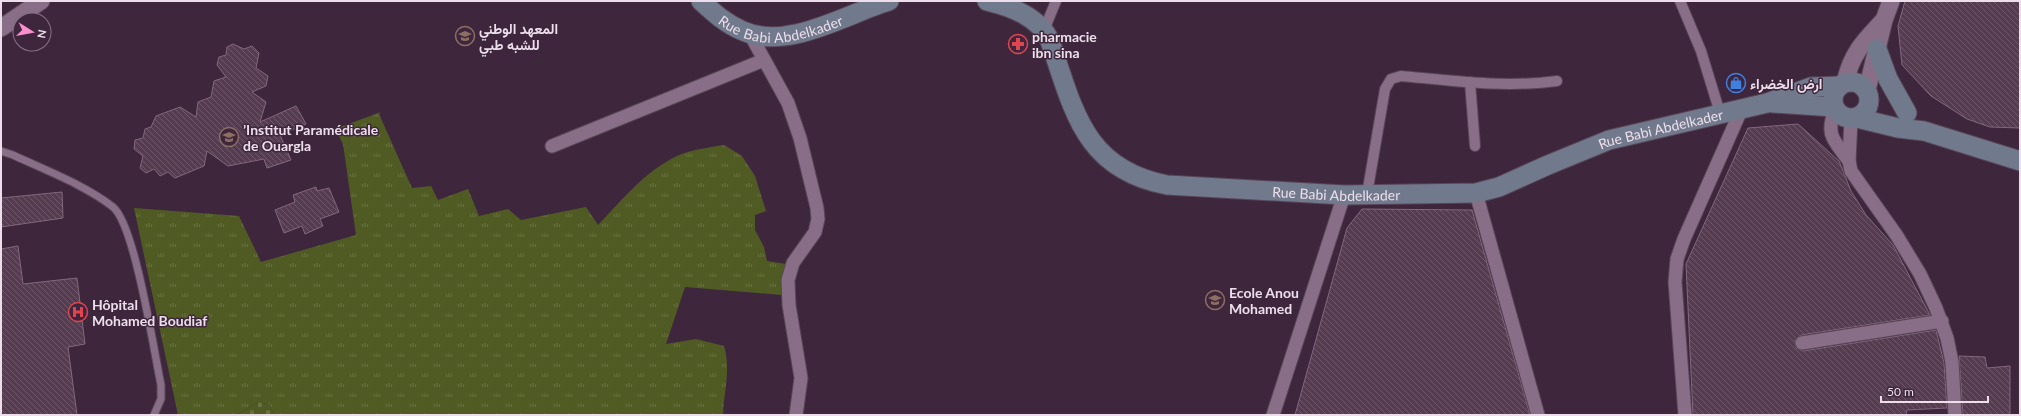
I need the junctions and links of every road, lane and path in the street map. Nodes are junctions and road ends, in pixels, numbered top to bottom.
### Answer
1 (41, 1) edge
2 (701, 1) edge
3 (889, 1) edge
4 (987, 1) edge
5 (1056, 1) edge
6 (1680, 1) edge
7 (1891, 1) edge
8 (1884, 20) junction
9 (1, 28) edge
10 (1044, 30) junction
11 (750, 34) junction
12 (1877, 49) junction
13 (764, 60) junction
14 (1557, 81) dead end
15 (1470, 82) junction
16 (1842, 85) junction
17 (1867, 91) junction
18 (1767, 103) junction
19 (1742, 108) junction
20 (1720, 113) junction
21 (1844, 113) junction
22 (1908, 113) junction
23 (1924, 131) junction
24 (552, 146) dead end
25 (1475, 146) dead end
26 (1, 151) edge
27 (1849, 161) junction
28 (2020, 161) edge
29 (1476, 193) junction
30 (1367, 194) junction
31 (1344, 195) junction
32 (1942, 321) junction
33 (1802, 343) dead end
34 (154, 415) edge
35 (796, 415) edge
36 (1273, 415) edge
37 (1538, 415) edge
38 (1685, 415) edge
39 (1955, 415) edge

1 - 9 street
2 - 11 main road, Rue Babi Abdelkader
3 - 11 main road, Rue Babi Abdelkader
4 - 10 main road, Rue Babi Abdelkader
5 - 10 street
6 - 20 street
7 - 8 street
8 - 12 street
8 - 16 street
10 - 31 main road, Rue Babi Abdelkader
11 - 13 street
12 - 17 street
12 - 22 main road
13 - 24 street
13 - 35 street
14 - 15 street
15 - 25 street
15 - 30 street
16 - 17 main road
16 - 18 main road
16 - 21 main road
17 - 21 main road
17 - 22 main road
18 - 19 main road, Rue Babi Abdelkader
18 - 21 main road
19 - 20 main road, Rue Babi Abdelkader
19 - 38 street
20 - 29 main road, Rue Babi Abdelkader
21 - 23 main road
21 - 27 street
21 - 27 street
22 - 23 main road
23 - 28 main road
26 - 34 lane
27 - 32 street
29 - 30 main road, Rue Babi Abdelkader
29 - 37 street
30 - 31 main road, Rue Babi Abdelkader
31 - 36 street
32 - 33 street
32 - 39 street

